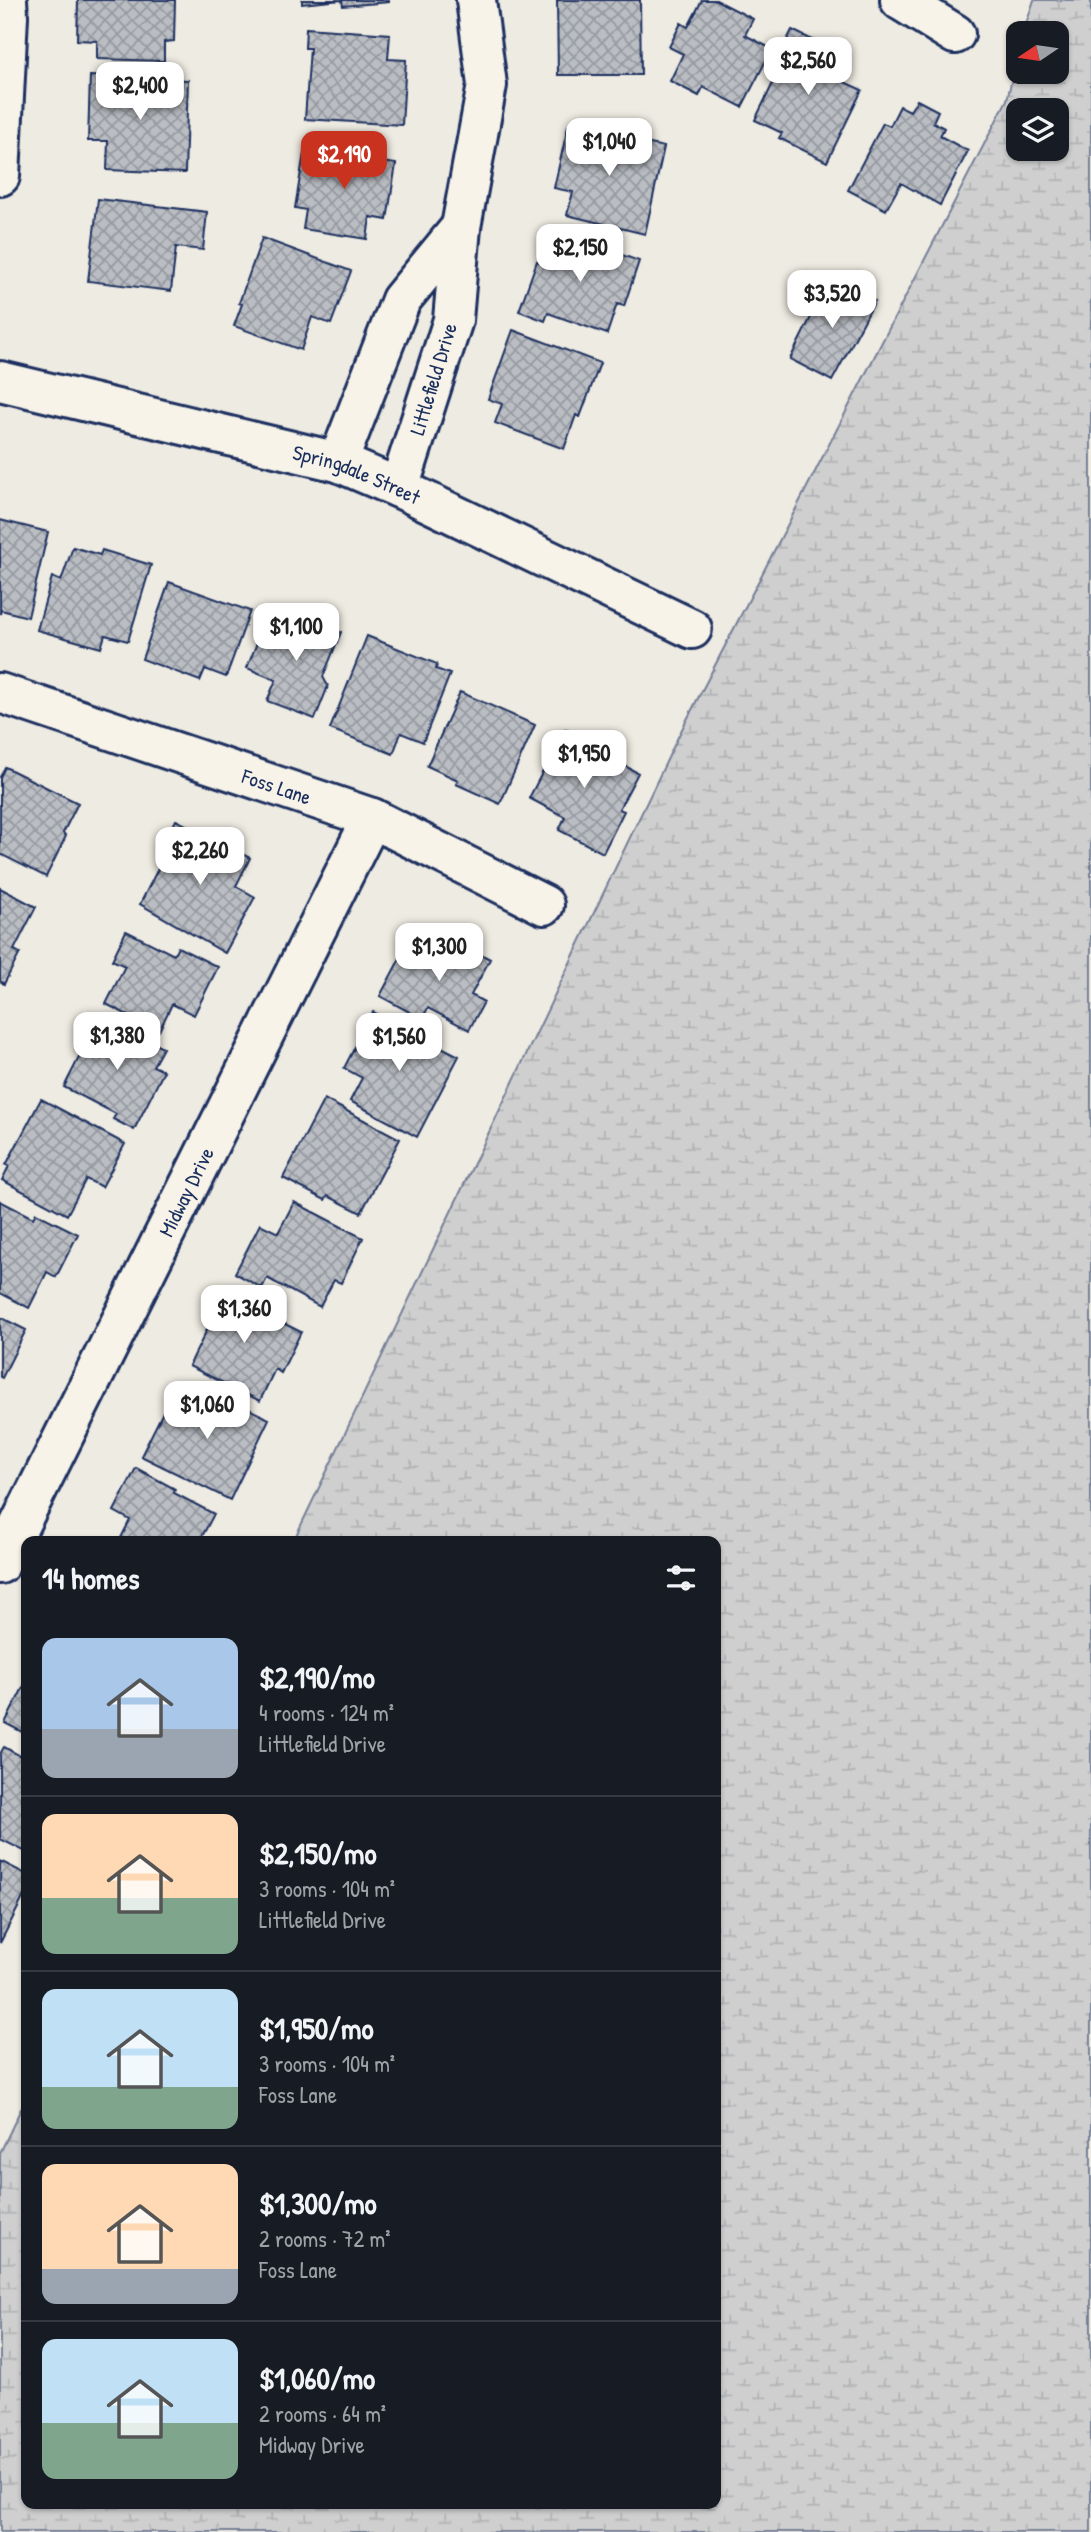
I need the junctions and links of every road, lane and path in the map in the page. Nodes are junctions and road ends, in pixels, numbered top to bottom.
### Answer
1 (7, 0) edge
2 (476, 0) edge
3 (900, 0) edge
4 (955, 34) dead end
5 (0, 176) edge
6 (461, 227) junction
7 (0, 381) edge
8 (338, 462) junction
9 (398, 488) junction
10 (692, 629) dead end
11 (0, 694) edge
12 (372, 818) junction
13 (544, 905) dead end
14 (0, 1564) edge

1 - 5 street
2 - 6 street, Littlefield Drive
3 - 4 street
6 - 8 street, Littlefield Drive
6 - 9 street, Littlefield Drive
7 - 8 street, Springdale Street
8 - 9 street, Springdale Street
9 - 10 street, Springdale Street
11 - 12 street, Foss Lane
12 - 13 street, Foss Lane
12 - 14 street, Midway Drive

